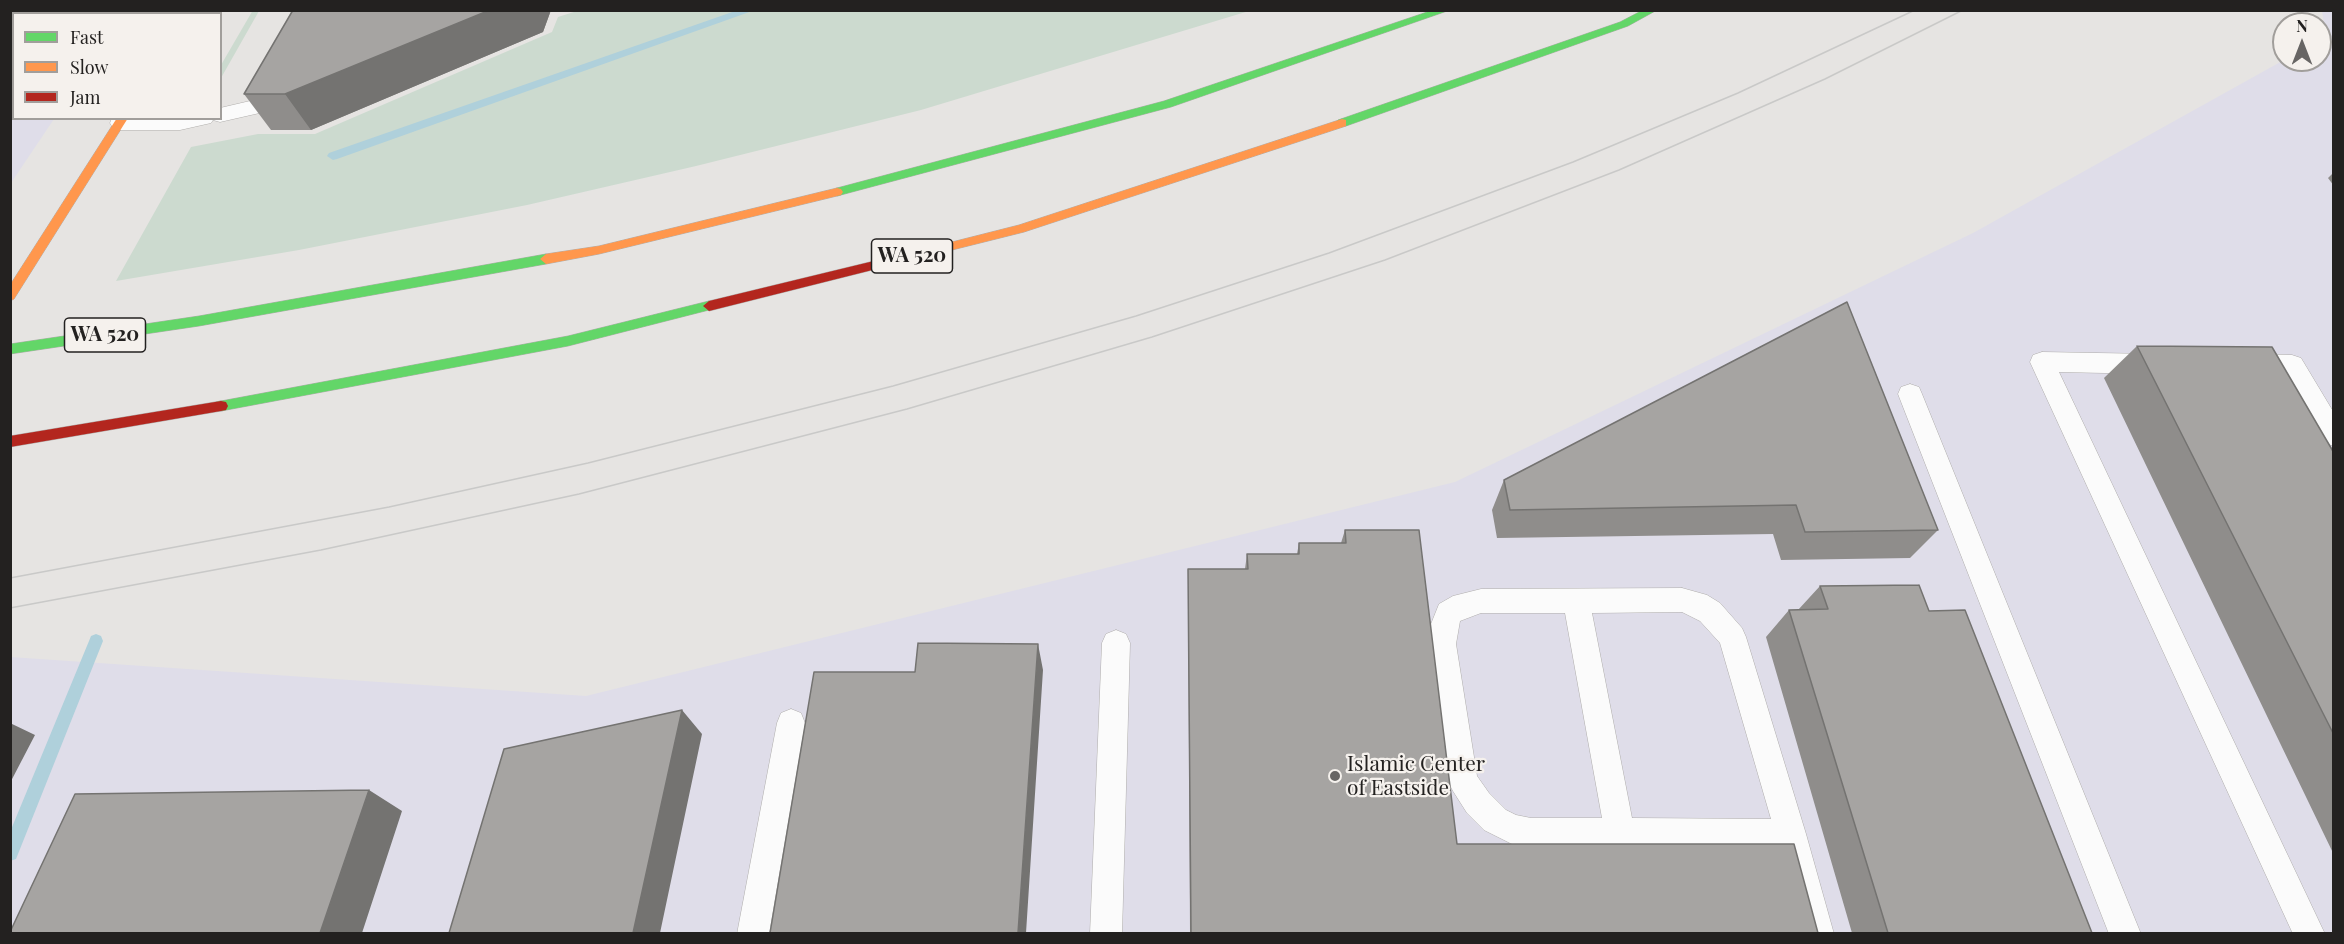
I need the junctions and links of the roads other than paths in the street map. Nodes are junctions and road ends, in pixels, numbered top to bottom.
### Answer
1 (1445, 10) edge
2 (1652, 10) edge
3 (279, 68) edge
4 (222, 115) edge
5 (194, 120) edge
6 (121, 121) edge
7 (10, 296) edge
8 (10, 349) edge
9 (2180, 364) edge
10 (2227, 364) edge
11 (1910, 394) dead end
12 (2334, 436) edge
13 (10, 442) edge
14 (1576, 601) junction
15 (1116, 643) dead end
16 (790, 723) dead end
17 (1620, 832) junction
18 (1791, 834) junction
19 (753, 933) edge
20 (1106, 933) edge
21 (1818, 933) edge
22 (2125, 933) edge
23 (2309, 933) edge

1 - 8 main road, WA 520
2 - 13 main road, WA 520
3 - 4 lane
5 - 6 lane
6 - 7 main road
9 - 23 lane
10 - 12 lane
11 - 22 lane
14 - 17 lane
14 - 17 lane
14 - 18 lane
15 - 20 lane
16 - 19 lane
17 - 18 lane
18 - 21 lane

